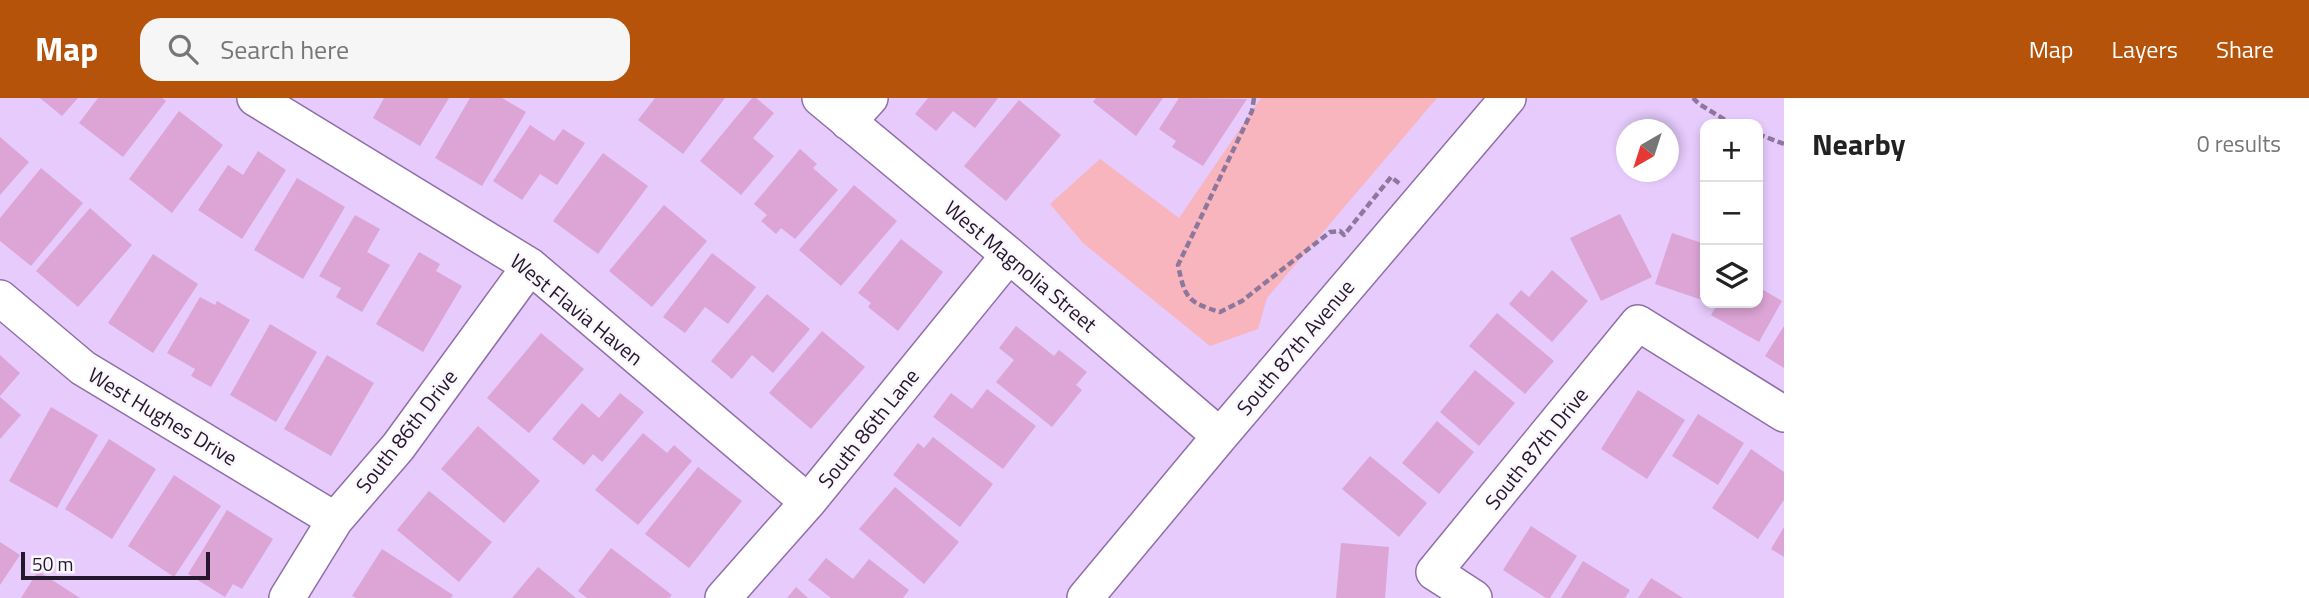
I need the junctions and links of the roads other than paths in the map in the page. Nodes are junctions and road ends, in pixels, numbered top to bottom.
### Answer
1 (255, 98) edge
2 (820, 98) edge
3 (1508, 98) edge
4 (859, 110) edge
5 (1009, 255) junction
6 (530, 266) junction
7 (0, 298) edge
8 (1784, 414) edge
9 (1220, 436) junction
10 (808, 502) junction
11 (335, 520) junction
12 (286, 598) edge
13 (723, 598) edge
14 (1085, 598) edge
15 (1474, 598) edge

1 - 6 street, West Flavia Haven
2 - 4 street, West Magnolia Street
3 - 9 street, South 87th Avenue
4 - 5 street, West Magnolia Street
5 - 9 street, West Magnolia Street
5 - 10 street, South 86th Lane
6 - 10 street, West Flavia Haven
6 - 11 street, South 86th Drive
7 - 11 street, West Hughes Drive
8 - 15 street, South 87th Drive
9 - 14 street, South 87th Avenue
10 - 13 street, South 86th Lane
11 - 12 street, South 86th Drive

